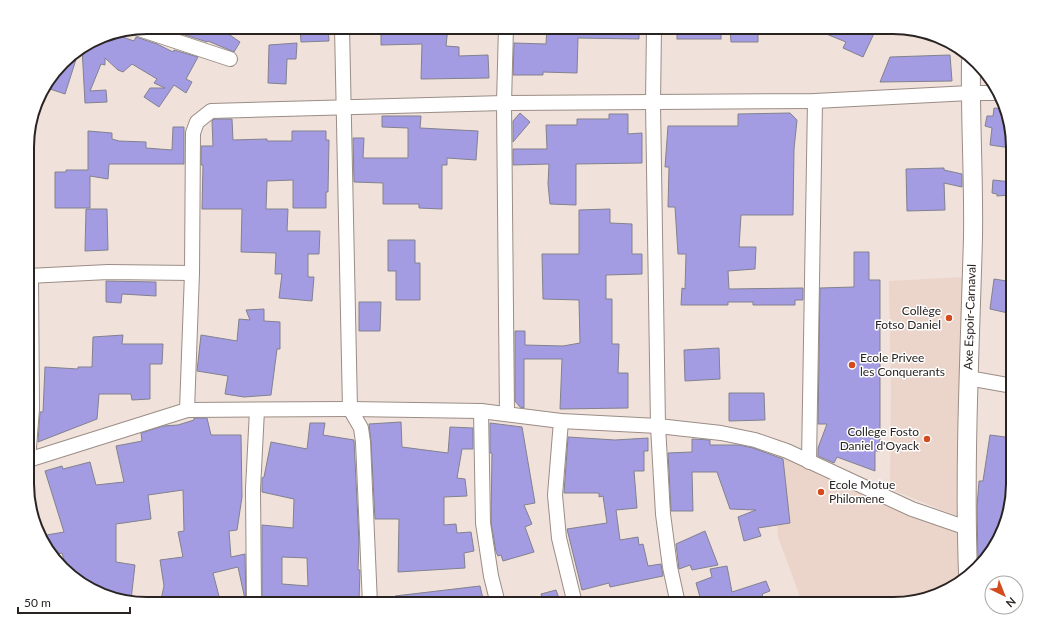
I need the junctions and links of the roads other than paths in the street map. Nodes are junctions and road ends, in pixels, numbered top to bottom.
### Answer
1 (157, 34) edge
2 (342, 34) edge
3 (506, 34) edge
4 (654, 34) edge
5 (230, 59) dead end
6 (971, 65) edge
7 (970, 93) junction
8 (992, 93) edge
9 (815, 101) junction
10 (504, 103) junction
11 (653, 103) junction
12 (343, 108) junction
13 (192, 273) junction
14 (34, 276) edge
15 (968, 378) junction
16 (1006, 385) edge
17 (350, 409) junction
18 (186, 410) junction
19 (257, 410) junction
20 (480, 411) junction
21 (507, 414) junction
22 (561, 421) junction
23 (658, 426) junction
24 (34, 458) edge
25 (810, 462) junction
26 (967, 528) junction
27 (968, 569) edge
28 (254, 597) edge
29 (370, 597) edge
30 (496, 597) edge
31 (573, 597) edge
32 (676, 597) edge

1 - 5 street
2 - 12 street
3 - 10 street
4 - 11 street
6 - 7 street, Axe Espoir-Carnaval
7 - 8 street
7 - 9 street
7 - 15 street, Axe Espoir-Carnaval
9 - 11 street
9 - 25 street
10 - 11 street
10 - 12 street
10 - 21 street
11 - 23 street
12 - 13 street
12 - 17 street
13 - 14 street
13 - 18 street
15 - 16 street
15 - 26 street, Axe Espoir-Carnaval
17 - 19 street
17 - 20 street
17 - 29 street
18 - 19 street
18 - 24 street
19 - 28 street
20 - 21 street
20 - 30 street
21 - 22 street
22 - 23 street
22 - 31 street
23 - 25 street
23 - 32 street
25 - 26 street
26 - 27 street, Axe Espoir-Carnaval

